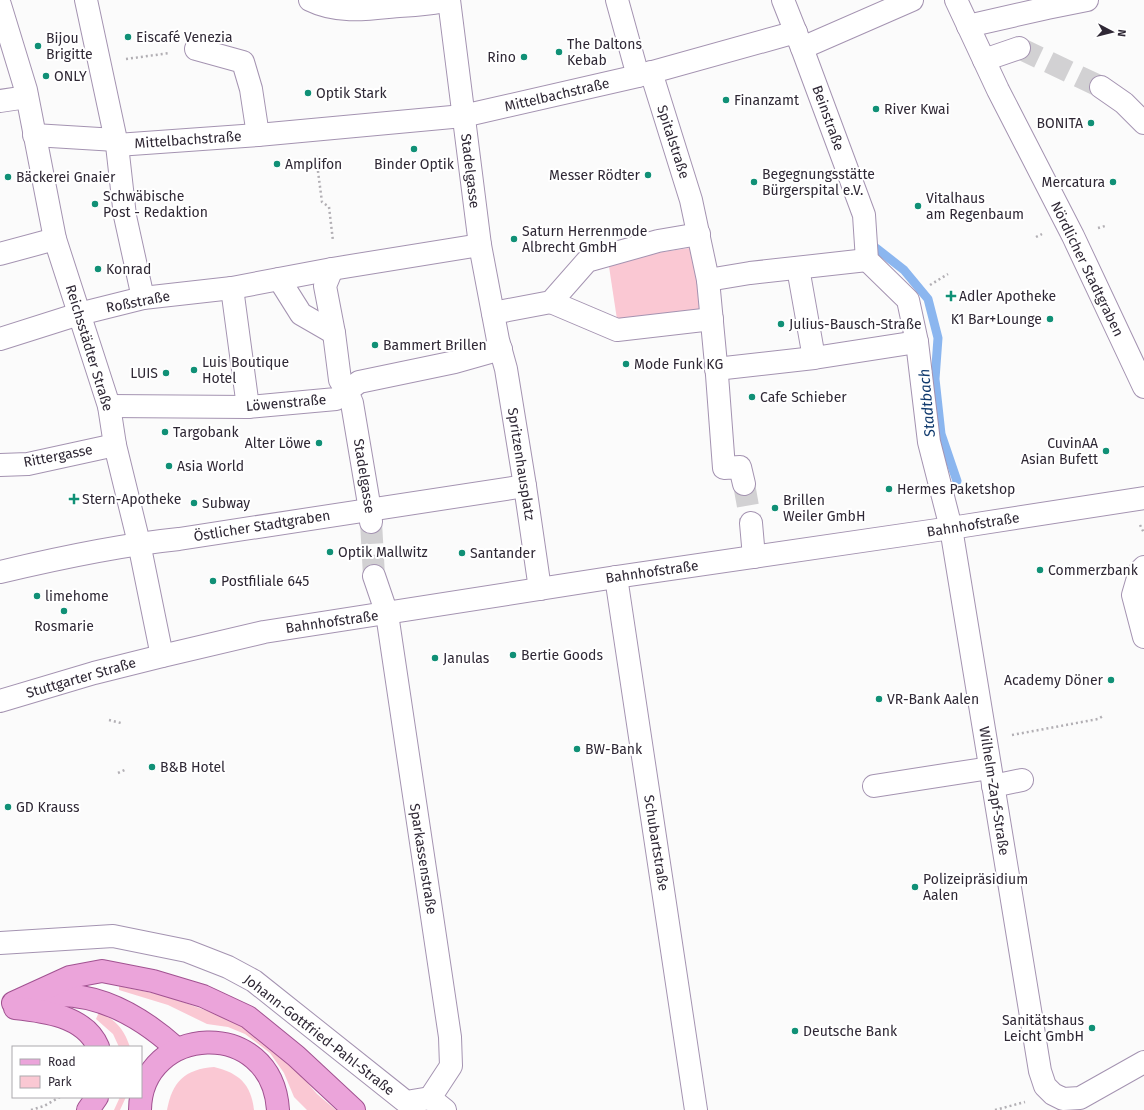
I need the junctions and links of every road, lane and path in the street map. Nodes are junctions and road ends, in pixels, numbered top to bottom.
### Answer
1 (86, 0) edge
2 (310, 0) edge
3 (449, 0) edge
4 (617, 0) edge
5 (782, 0) edge
6 (912, 0) edge
7 (956, 0) edge
8 (1087, 0) edge
9 (0, 5) edge
10 (968, 26) junction
11 (799, 40) junction
12 (1019, 48) tunnel mouth
13 (196, 49) joint
14 (984, 60) junction
15 (100, 63) junction
16 (645, 74) junction
17 (1101, 87) tunnel mouth
18 (27, 97) junction
19 (0, 101) edge
20 (463, 116) junction
21 (1144, 123) edge
22 (313, 130) junction
23 (34, 135) junction
24 (258, 135) junction
25 (117, 143) junction
26 (699, 234) junction
27 (55, 239) junction
28 (480, 245) junction
29 (0, 254) edge
30 (867, 260) junction
31 (798, 268) junction
32 (335, 269) junction
33 (948, 274) dead end
34 (279, 279) junction
35 (708, 280) junction
36 (929, 286) dead end
37 (232, 288) junction
38 (143, 298) junction
39 (551, 302) junction
40 (493, 313) junction
41 (79, 314) junction
42 (712, 320) junction
43 (334, 333) junction
44 (0, 339) edge
45 (916, 342) junction
46 (500, 345) junction
47 (814, 358) junction
48 (716, 369) junction
49 (1144, 387) edge
50 (347, 391) junction
51 (109, 406) junction
52 (248, 407) junction
53 (115, 445) junction
54 (0, 465) edge
55 (744, 484) tunnel mouth
56 (525, 486) junction
57 (1144, 498) edge
58 (370, 516) junction
59 (751, 523) tunnel mouth
60 (951, 528) junction
61 (139, 543) junction
62 (754, 556) junction
63 (1144, 567) edge
64 (0, 572) edge
65 (374, 576) tunnel mouth
66 (616, 577) junction
67 (540, 589) junction
68 (387, 614) junction
69 (1144, 637) edge
70 (162, 656) junction
71 (0, 701) edge
72 (1103, 716) dead end
73 (109, 720) dead end
74 (121, 723) dead end
75 (986, 740) junction
76 (127, 769) dead end
77 (118, 773) dead end
78 (992, 777) junction
79 (1022, 780) dead end
80 (874, 786) dead end
81 (0, 943) edge
82 (4, 1005) edge
83 (97, 1046) edge
84 (177, 1050) junction
85 (1144, 1062) edge
86 (142, 1094) edge
87 (58, 1098) edge
88 (96, 1098) edge
89 (141, 1098) edge
90 (438, 1104) edge
91 (31, 1110) edge
92 (88, 1110) edge
93 (140, 1110) edge
94 (278, 1110) edge
95 (354, 1110) edge
96 (696, 1110) edge

1 - 15 street
2 - 3 street, Stadelgasse
3 - 20 street, Stadelgasse
4 - 16 street, Spitalstraße
5 - 11 street, Beinstraße
6 - 11 street, Mittelbachstraße
7 - 10 street, Nördlicher Stadtgraben
8 - 10 street
9 - 18 street, Reichsstädter Straße
10 - 14 street, Nördlicher Stadtgraben
11 - 16 street, Mittelbachstraße
11 - 30 street, Beinstraße
12 - 14 street
13 - 15 path
13 - 24 street, Mittelbachstraße
14 - 49 street, Nördlicher Stadtgraben
15 - 25 street
16 - 20 street, Mittelbachstraße
16 - 26 street, Spitalstraße
17 - 21 street
18 - 19 street
18 - 23 street, Reichsstädter Straße
20 - 22 street, Mittelbachstraße
20 - 28 street, Stadelgasse
22 - 24 street, Mittelbachstraße
22 - 32 path
23 - 25 street
23 - 27 street, Reichsstädter Straße
24 - 25 street, Mittelbachstraße
25 - 38 street
26 - 35 street
26 - 39 street
27 - 29 street
27 - 41 street, Reichsstädter Straße
28 - 32 street, Roßstraße
28 - 40 street, Stadelgasse
30 - 31 street
30 - 45 street
31 - 35 street
31 - 47 street
32 - 34 street, Roßstraße
32 - 43 street, Stadelgasse
33 - 36 path
34 - 37 street, Roßstraße
34 - 43 street
35 - 42 street
37 - 38 street, Roßstraße
37 - 52 street
38 - 41 street, Roßstraße
39 - 40 street
39 - 42 street
40 - 46 street, Stadelgasse
41 - 44 street, Roßstraße
41 - 51 street, Reichsstädter Straße
42 - 48 street
43 - 50 street, Stadelgasse
45 - 47 street
45 - 60 street
46 - 50 street, Löwenstraße
46 - 56 street, Spritzenhausplatz
47 - 48 street
48 - 55 street
50 - 52 street, Löwenstraße
50 - 58 street, Stadelgasse
51 - 52 street, Löwenstraße
51 - 53 street, Reichsstädter Straße
53 - 54 street, Rittergasse
53 - 61 street, Reichsstädter Straße
56 - 58 street, Östlicher Stadtgraben
56 - 67 street, Spritzenhausplatz
57 - 60 street, Bahnhofstraße
58 - 61 street, Östlicher Stadtgraben
59 - 62 street
60 - 62 street, Bahnhofstraße
60 - 75 street, Wilhelm-Zapf-Straße
61 - 64 street, Östlicher Stadtgraben
61 - 70 street, Reichsstädter Straße
62 - 66 street, Bahnhofstraße
63 - 69 street
65 - 68 street
66 - 67 street, Bahnhofstraße
66 - 96 street, Schubartstraße
67 - 68 street, Bahnhofstraße
68 - 70 street, Bahnhofstraße
68 - 90 street, Sparkassenstraße
70 - 71 street, Stuttgarter Straße
72 - 75 path
73 - 74 path
75 - 78 street, Wilhelm-Zapf-Straße
76 - 77 path
78 - 79 street
78 - 80 street
78 - 85 street, Wilhelm-Zapf-Straße
81 - 90 street, Johann-Gottfried-Pahl-Straße
82 - 83 main road
82 - 84 main road
82 - 95 main road
84 - 86 main road
84 - 94 main road
87 - 91 path
88 - 92 main road
89 - 93 main road

